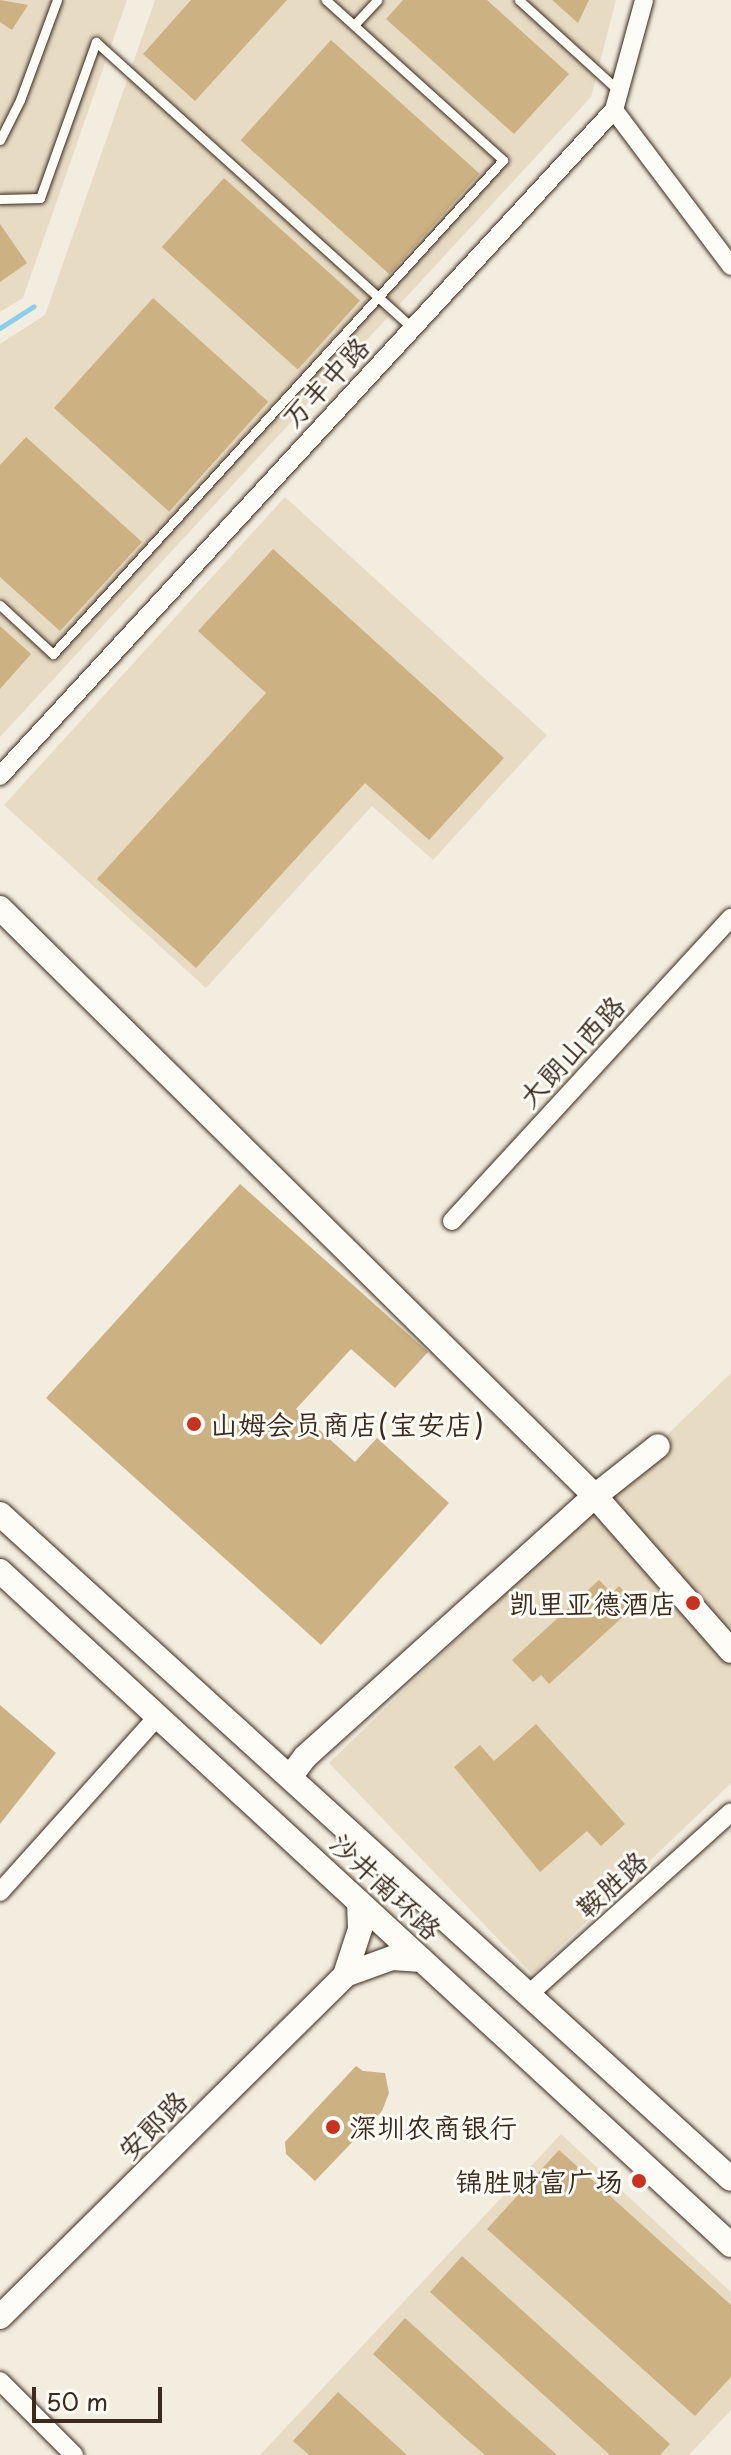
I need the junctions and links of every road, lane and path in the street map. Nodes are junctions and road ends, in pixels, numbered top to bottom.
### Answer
1 (57, 0) edge
2 (326, 0) edge
3 (377, 0) edge
4 (519, 0) edge
5 (644, 0) edge
6 (354, 25) junction
7 (619, 91) junction
8 (614, 110) junction
9 (0, 140) edge
10 (0, 199) edge
11 (731, 266) edge
12 (378, 297) junction
13 (413, 328) junction
14 (0, 605) edge
15 (0, 776) edge
16 (0, 908) edge
17 (731, 918) edge
18 (452, 1221) dead end
19 (658, 1446) dead end
20 (595, 1496) junction
21 (0, 1514) edge
22 (0, 1571) edge
23 (731, 1651) edge
24 (158, 1716) junction
25 (290, 1777) junction
26 (731, 1812) edge
27 (0, 1892) edge
28 (359, 1902) junction
29 (422, 1960) junction
30 (345, 1975) junction
31 (528, 1995) junction
32 (731, 2179) edge
33 (731, 2245) edge
34 (0, 2317) edge
35 (0, 2381) edge
36 (74, 2455) edge

1 - 9 lane
2 - 6 lane
3 - 6 lane
4 - 7 lane
5 - 7 street, 万丰中路
6 - 12 lane
7 - 8 street, 万丰中路
8 - 11 street
8 - 13 street, 万丰中路
10 - 12 lane
12 - 13 lane
12 - 14 lane
13 - 15 street, 万丰中路
16 - 20 street
17 - 18 street, 大朗山西路
19 - 20 street
20 - 23 street
20 - 25 street
21 - 25 street, 沙井南环路
22 - 24 street, 沙井南环路
24 - 27 street
24 - 28 street, 沙井南环路
25 - 31 street, 沙井南环路
26 - 31 street, 鞍胜路
28 - 29 street, 沙井南环路
28 - 30 street, 安郎路
29 - 30 street, 安郎路
29 - 33 street, 沙井南环路
30 - 34 street, 安郎路
31 - 32 street, 沙井南环路
35 - 36 street

